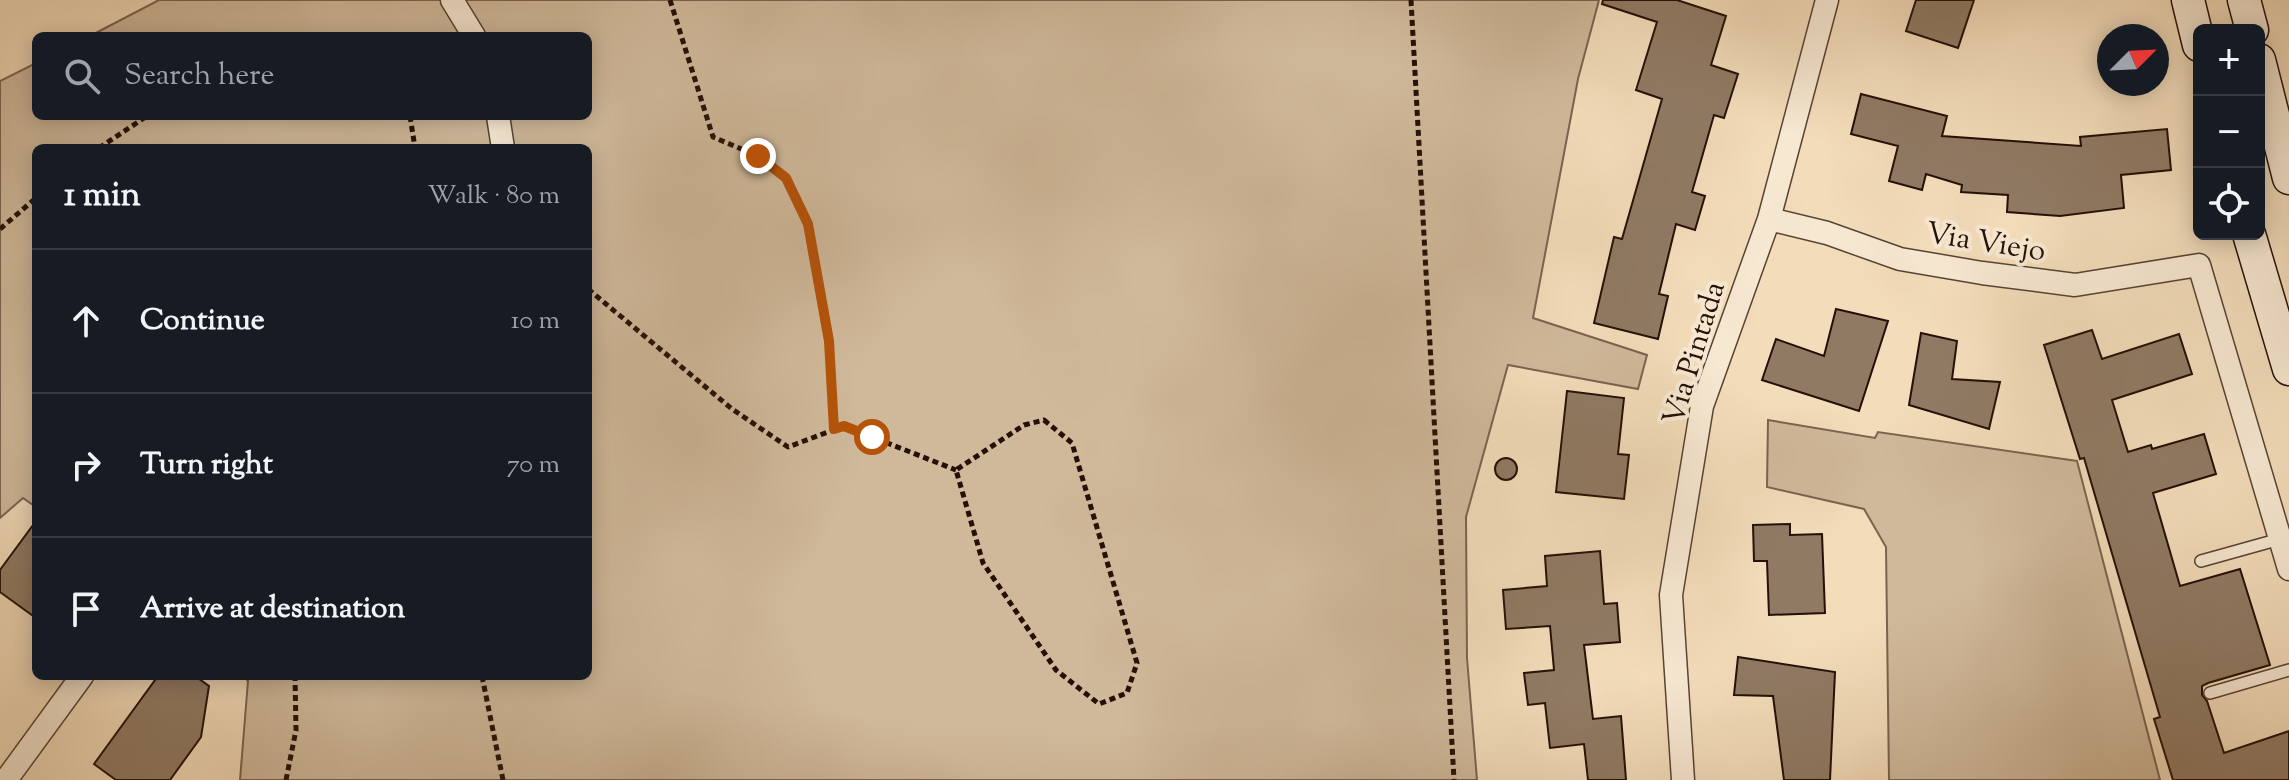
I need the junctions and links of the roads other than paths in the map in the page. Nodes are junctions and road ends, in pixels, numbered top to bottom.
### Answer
1 (452, 0) edge
2 (1827, 0) edge
3 (2188, 0) edge
4 (2244, 0) edge
5 (2194, 24) edge
6 (2250, 24) edge
7 (472, 32) edge
8 (2265, 84) edge
9 (499, 120) edge
10 (502, 144) edge
11 (2289, 178) edge
12 (1769, 219) junction
13 (2251, 240) edge
14 (2289, 369) edge
15 (2280, 539) junction
16 (2201, 561) dead end
17 (2289, 569) edge
18 (2289, 670) edge
19 (79, 680) edge
20 (2210, 693) dead end
21 (6, 780) edge
22 (1683, 780) edge

1 - 7 street
2 - 12 street, Via Pintada
3 - 5 main road
4 - 6 main road
8 - 11 main road
9 - 10 street
12 - 15 street, Via Viejo
12 - 22 street, Via Pintada
13 - 14 main road
15 - 16 lane
15 - 17 street
18 - 20 lane
19 - 21 street

